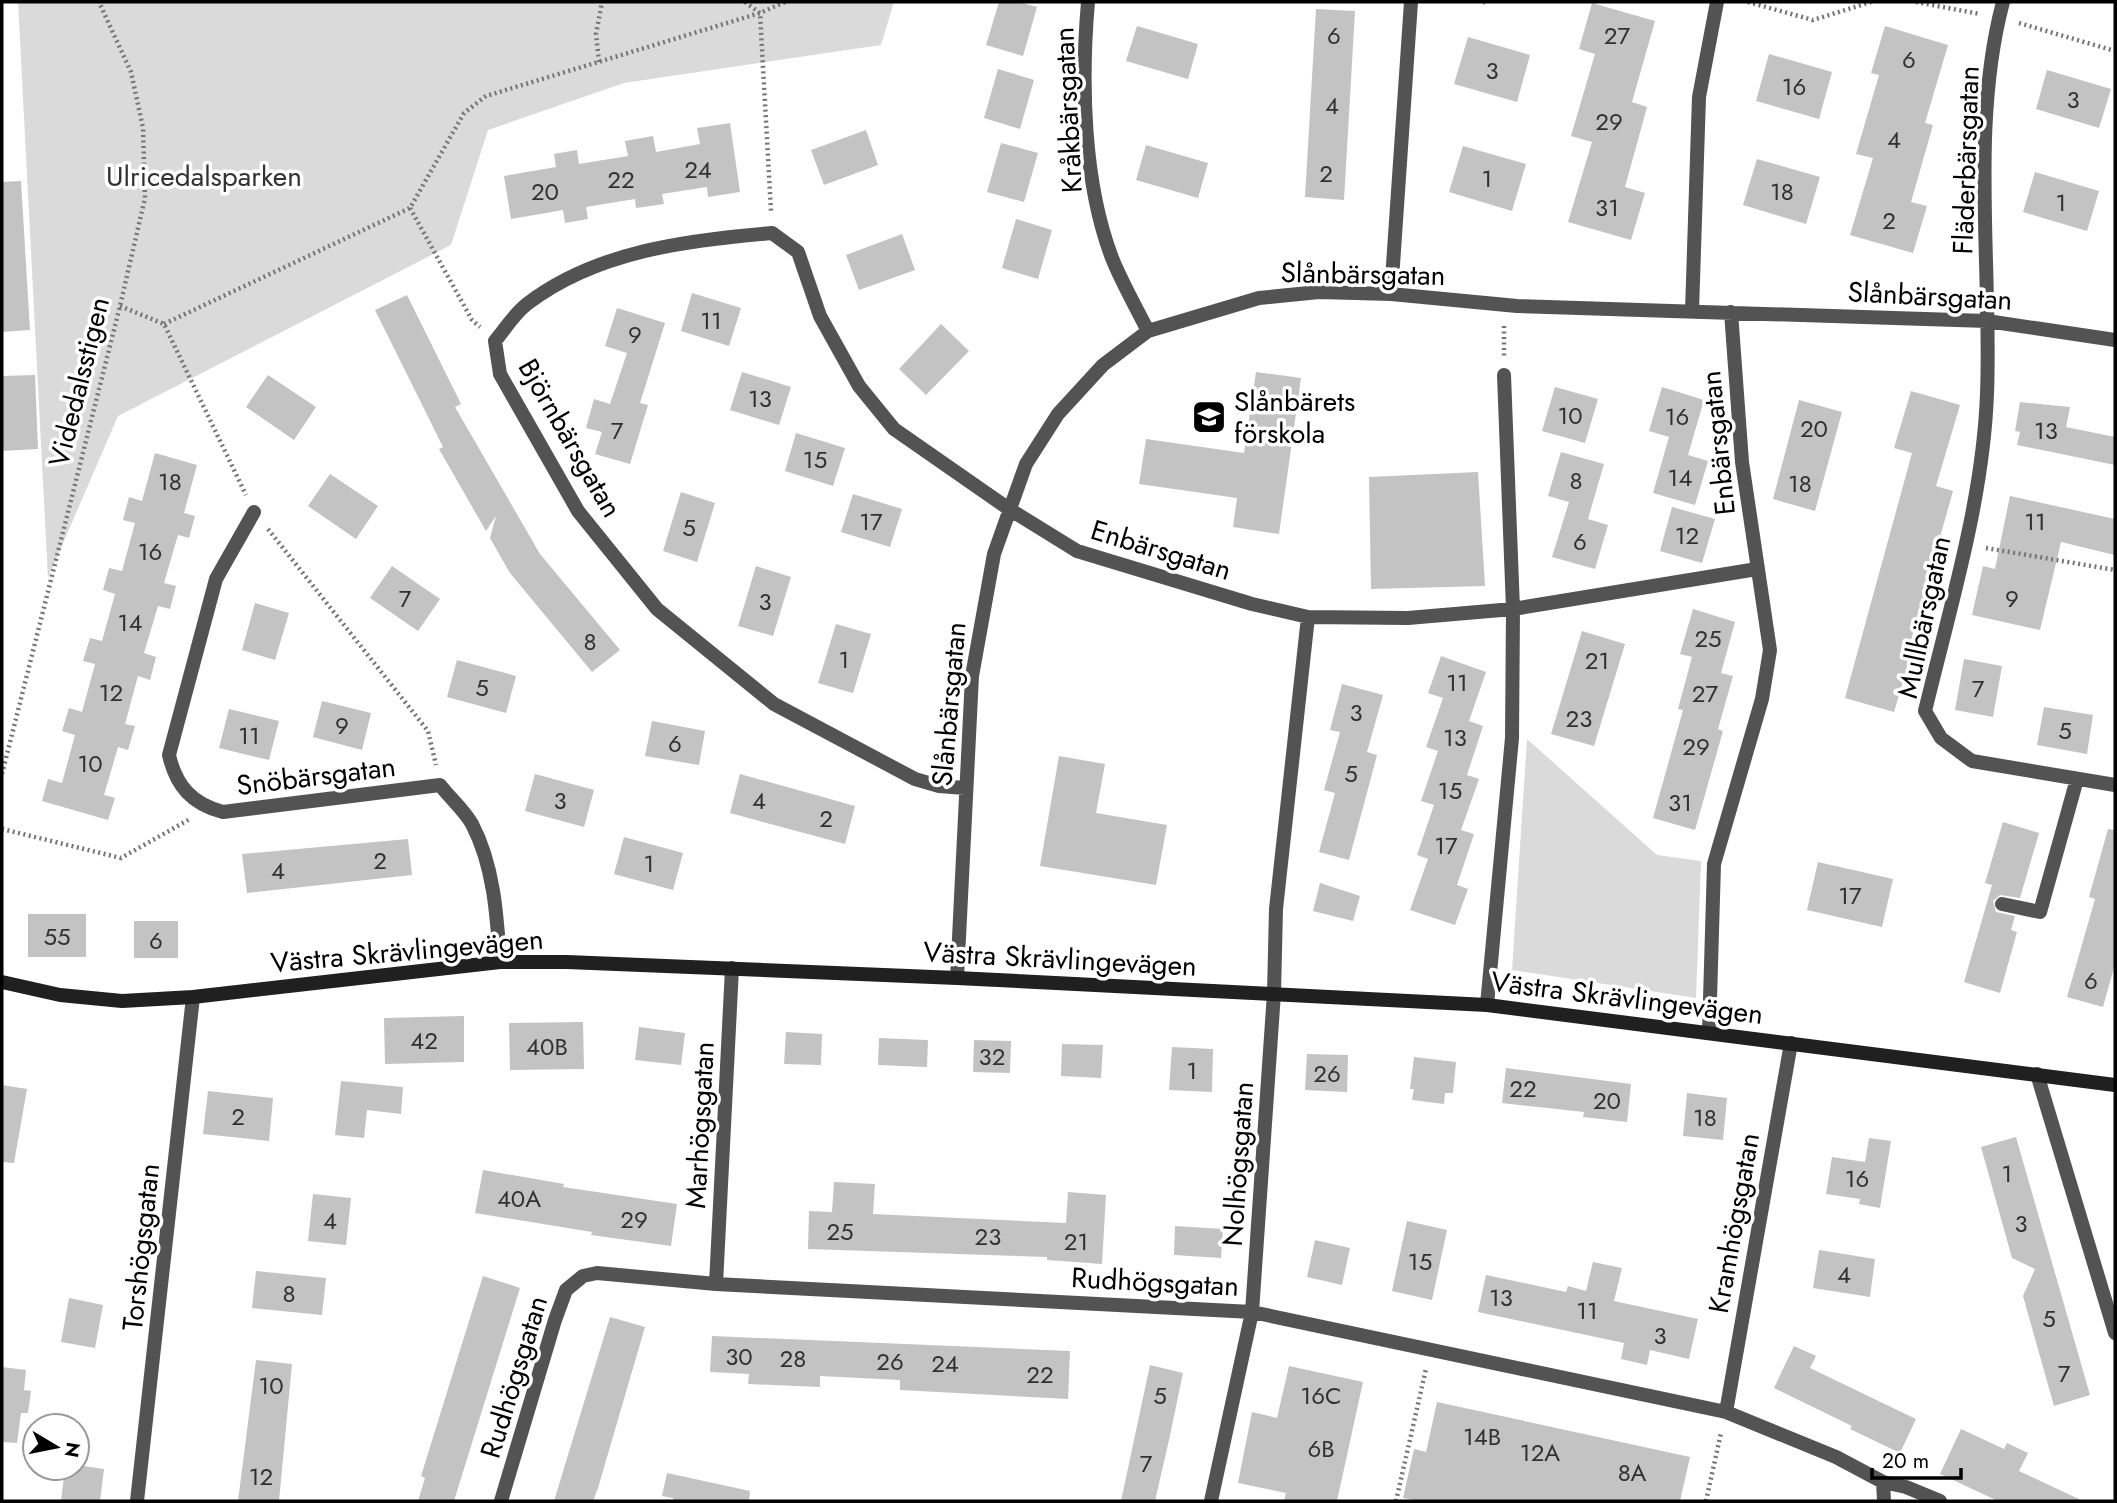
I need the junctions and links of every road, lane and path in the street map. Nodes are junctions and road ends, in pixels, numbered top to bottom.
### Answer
1 (99, 2) edge
2 (602, 2) edge
3 (745, 2) edge
4 (785, 2) edge
5 (1088, 2) edge
6 (1411, 2) edge
7 (1717, 2) edge
8 (1748, 2) edge
9 (1871, 2) edge
10 (2003, 2) edge
11 (761, 13) junction
12 (599, 62) junction
13 (410, 208) junction
14 (772, 233) junction
15 (1391, 294) junction
16 (1503, 304) junction
17 (120, 306) junction
18 (1692, 311) junction
19 (1731, 312) junction
20 (1987, 321) junction
21 (164, 324) junction
22 (1148, 331) junction
23 (2115, 340) edge
24 (495, 341) junction
25 (1504, 376) joint
26 (1009, 509) junction
27 (254, 512) junction
28 (1964, 544) junction
29 (1757, 569) junction
30 (2115, 570) edge
31 (1513, 610) junction
32 (1308, 617) junction
33 (2, 774) edge
34 (2077, 779) junction
35 (2115, 785) edge
36 (440, 786) junction
37 (965, 788) junction
38 (206, 807) junction
39 (2, 829) edge
40 (2002, 904) dead end
41 (500, 962) junction
42 (732, 968) junction
43 (957, 978) junction
44 (2, 982) edge
45 (1274, 993) junction
46 (193, 997) junction
47 (1486, 1005) junction
48 (1709, 1033) junction
49 (1791, 1043) junction
50 (2037, 1074) junction
51 (2115, 1084) edge
52 (716, 1284) junction
53 (1252, 1312) junction
54 (2115, 1333) edge
55 (1431, 1348) junction
56 (1726, 1412) junction
57 (1883, 1482) junction
58 (137, 1501) edge
59 (501, 1501) edge
60 (1211, 1501) edge
61 (1396, 1501) edge
62 (1706, 1501) edge
63 (1884, 1501) edge
64 (1940, 1501) edge

1 - 17 path, Videdalsstigen
2 - 12 path
3 - 11 path
4 - 11 path
5 - 22 street, Kråkbärsgatan
6 - 15 street
7 - 18 street
8 - 9 path
10 - 20 street, Fläderbärsgatan
11 - 12 path
11 - 14 path
12 - 13 path
13 - 21 path
13 - 24 path
14 - 24 street, Björnbärsgatan
14 - 26 street
15 - 16 street, Slånbärsgatan
15 - 22 street, Slånbärsgatan
16 - 18 street, Slånbärsgatan
16 - 25 path
17 - 21 path
17 - 33 path, Videdalsstigen
18 - 19 street, Slånbärsgatan
19 - 20 street, Slånbärsgatan
19 - 29 street, Enbärsgatan
20 - 23 street, Slånbärsgatan
20 - 28 street, Mullbärsgatan
21 - 27 path
22 - 26 street, Slånbärsgatan
24 - 37 street, Björnbärsgatan
25 - 31 street
26 - 32 street, Enbärsgatan
26 - 37 street, Slånbärsgatan
27 - 36 path
27 - 38 street, Snöbärsgatan
28 - 30 path
28 - 34 street, Mullbärsgatan
29 - 31 street, Enbärsgatan
29 - 48 street, Enbärsgatan
31 - 32 street, Enbärsgatan
31 - 47 street
32 - 45 street, Nolhögsgatan
34 - 35 street, Mullbärsgatan
34 - 40 street
36 - 38 street, Snöbärsgatan
36 - 41 street
37 - 43 street, Slånbärsgatan
38 - 39 path
41 - 42 street, Västra Skrävlingevägen
41 - 46 street, Västra Skrävlingevägen
42 - 43 street, Västra Skrävlingevägen
42 - 52 street, Marhögsgatan
43 - 45 street, Västra Skrävlingevägen
44 - 46 street, Västra Skrävlingevägen
45 - 47 street, Västra Skrävlingevägen
45 - 53 street, Nolhögsgatan
46 - 58 street, Torshögsgatan
47 - 48 street, Västra Skrävlingevägen
48 - 49 street, Västra Skrävlingevägen
49 - 50 street, Västra Skrävlingevägen
49 - 56 street, Kramhögsgatan
50 - 51 street, Västra Skrävlingevägen
50 - 54 street
52 - 53 street, Rudhögsgatan
52 - 59 street, Rudhögsgatan
53 - 55 street, Rudhögsgatan
53 - 60 street, Nolhögsgatan
55 - 56 street, Rudhögsgatan
55 - 61 path
56 - 57 street, Rudhögsgatan
56 - 62 path
57 - 63 street
57 - 64 street, Rudhögsgatan

